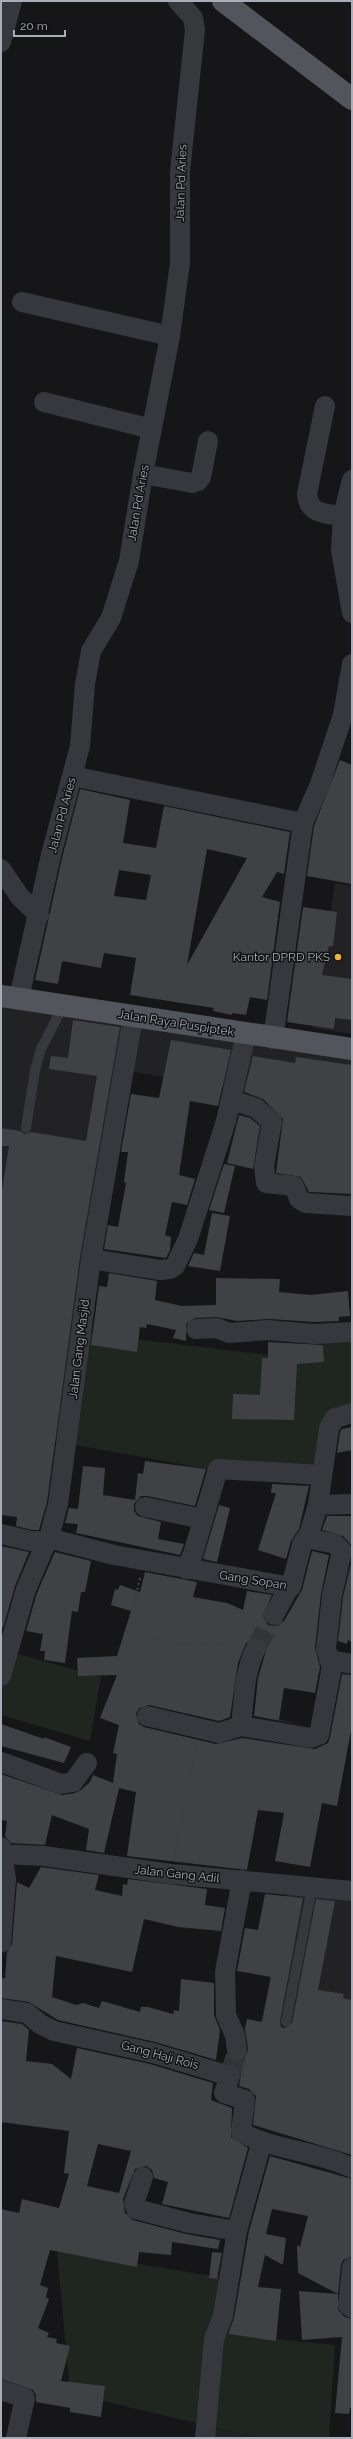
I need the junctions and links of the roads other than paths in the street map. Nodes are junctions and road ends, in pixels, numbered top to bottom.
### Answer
1 (12, 1) edge
2 (178, 1) edge
3 (223, 1) edge
4 (1, 42) edge
5 (352, 99) edge
6 (22, 302) dead end
7 (170, 336) junction
8 (44, 402) dead end
9 (325, 406) dead end
10 (152, 429) junction
11 (208, 440) dead end
12 (143, 474) junction
13 (351, 491) edge
14 (343, 516) junction
15 (352, 613) edge
16 (352, 664) edge
17 (348, 717) edge
18 (72, 776) junction
19 (303, 823) junction
20 (1, 869) edge
21 (39, 915) junction
22 (10, 997) edge
23 (64, 1006) junction
24 (134, 1017) junction
25 (246, 1034) junction
26 (273, 1039) junction
27 (352, 1049) edge
28 (231, 1100) junction
29 (26, 1128) dead end
30 (352, 1206) edge
31 (91, 1259) junction
32 (196, 1328) dead end
33 (352, 1332) edge
34 (352, 1413) edge
35 (322, 1475) junction
36 (352, 1504) edge
37 (318, 1505) junction
38 (145, 1507) dead end
39 (203, 1519) junction
40 (1, 1534) edge
41 (309, 1534) junction
42 (47, 1540) junction
43 (186, 1569) junction
44 (289, 1587) junction
45 (274, 1615) tunnel mouth
46 (254, 1651) tunnel mouth
47 (329, 1660) junction
48 (352, 1664) edge
49 (1, 1676) edge
50 (148, 1716) dead end
51 (241, 1726) junction
52 (1, 1762) edge
53 (87, 1763) dead end
54 (2, 1852) edge
55 (242, 1880) junction
56 (312, 1887) junction
57 (352, 1891) edge
58 (1, 1943) edge
59 (1, 2009) edge
60 (286, 2022) dead end
61 (237, 2051) tunnel mouth
62 (262, 2141) junction
63 (352, 2168) edge
64 (143, 2176) dead end
65 (237, 2231) junction
66 (352, 2267) edge
67 (352, 2308) edge
68 (1, 2390) edge
69 (210, 2437) edge
70 (16, 2438) edge

1 - 4 street
2 - 7 street, Jalan Pd Aries
3 - 5 main road
6 - 7 street
7 - 10 street, Jalan Pd Aries
8 - 10 street
9 - 14 street
10 - 12 street, Jalan Pd Aries
11 - 12 street
12 - 18 street, Jalan Pd Aries
13 - 14 street
14 - 15 street
16 - 17 street
17 - 19 street
18 - 19 street
18 - 21 street, Jalan Pd Aries
19 - 26 street
20 - 21 street
21 - 22 street, Jalan Pd Aries
22 - 23 main road, Jalan Raya Puspiptek
23 - 24 main road, Jalan Raya Puspiptek
23 - 29 lane
24 - 25 main road, Jalan Raya Puspiptek
24 - 31 street, Jalan Gang Masjid
25 - 26 main road, Jalan Raya Puspiptek
25 - 28 street
26 - 27 main road, Jalan Raya Puspiptek
28 - 30 street
28 - 31 street
31 - 42 street, Jalan Gang Masjid
32 - 33 street
34 - 35 street, Gang Sopan
35 - 37 street, Gang Sopan
35 - 39 street
36 - 37 street
37 - 41 street, Gang Sopan
38 - 39 street
39 - 43 street
40 - 42 street, Gang Sopan
41 - 44 street, Gang Sopan
41 - 47 street
42 - 43 street, Gang Sopan
42 - 49 street, Jalan Gang Masjid
43 - 44 street, Gang Sopan
44 - 45 street
46 - 51 street
47 - 48 street
47 - 51 street
50 - 51 street
52 - 53 street
54 - 55 street, Jalan Gang Adil
54 - 58 street
55 - 56 street, Jalan Gang Adil
55 - 61 street
56 - 57 street, Jalan Gang Adil
56 - 60 lane
59 - 62 street, Gang Haji Rois
62 - 63 street
62 - 65 street
64 - 65 street
65 - 69 street
66 - 67 street
68 - 70 street

